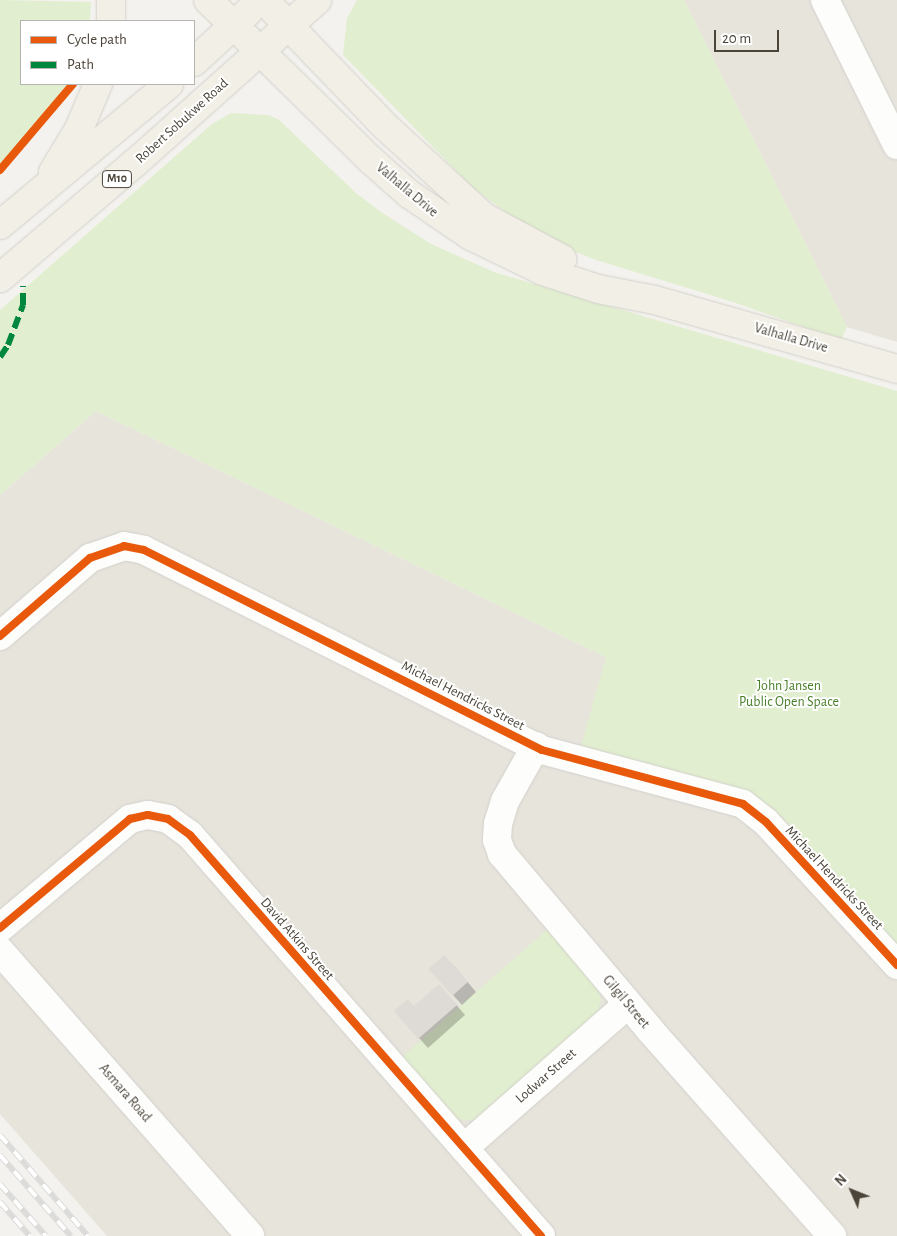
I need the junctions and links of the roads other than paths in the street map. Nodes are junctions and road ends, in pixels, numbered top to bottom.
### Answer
1 (111, 0) edge
2 (208, 0) edge
3 (263, 0) edge
4 (317, 0) edge
5 (826, 0) edge
6 (111, 20) edge
7 (234, 25) junction
8 (289, 26) junction
9 (261, 51) junction
10 (195, 61) edge
11 (98, 85) edge
12 (168, 85) edge
13 (897, 145) edge
14 (38, 193) junction
15 (0, 225) edge
16 (0, 278) edge
17 (655, 300) junction
18 (897, 369) edge
19 (0, 636) edge
20 (536, 746) junction
21 (0, 928) edge
22 (0, 951) edge
23 (897, 965) edge
24 (628, 1004) junction
25 (464, 1148) junction
26 (250, 1236) edge
27 (540, 1236) edge
28 (832, 1236) edge

1 - 6 main road
2 - 7 main road, Valhalla Drive
3 - 7 main road
3 - 8 main road, Valhalla Drive
4 - 8 main road, Robert Sobukwe Road / M10
5 - 13 street
7 - 9 main road, Valhalla Drive
7 - 10 main road
8 - 9 main road, Robert Sobukwe Road / M10
8 - 17 main road, Valhalla Drive
9 - 16 main road, Robert Sobukwe Road / M10
9 - 17 main road, Valhalla Drive
11 - 14 main road
12 - 14 main road
14 - 15 main road
17 - 18 main road, Valhalla Drive
19 - 20 street, Michael Hendricks Street
20 - 23 street, Michael Hendricks Street
20 - 24 street, Gilgil Street
21 - 25 street, David Atkins Street
22 - 26 street, Asmara Road
24 - 25 street, Lodwar Street
24 - 28 street, Gilgil Street
25 - 27 street, David Atkins Street

